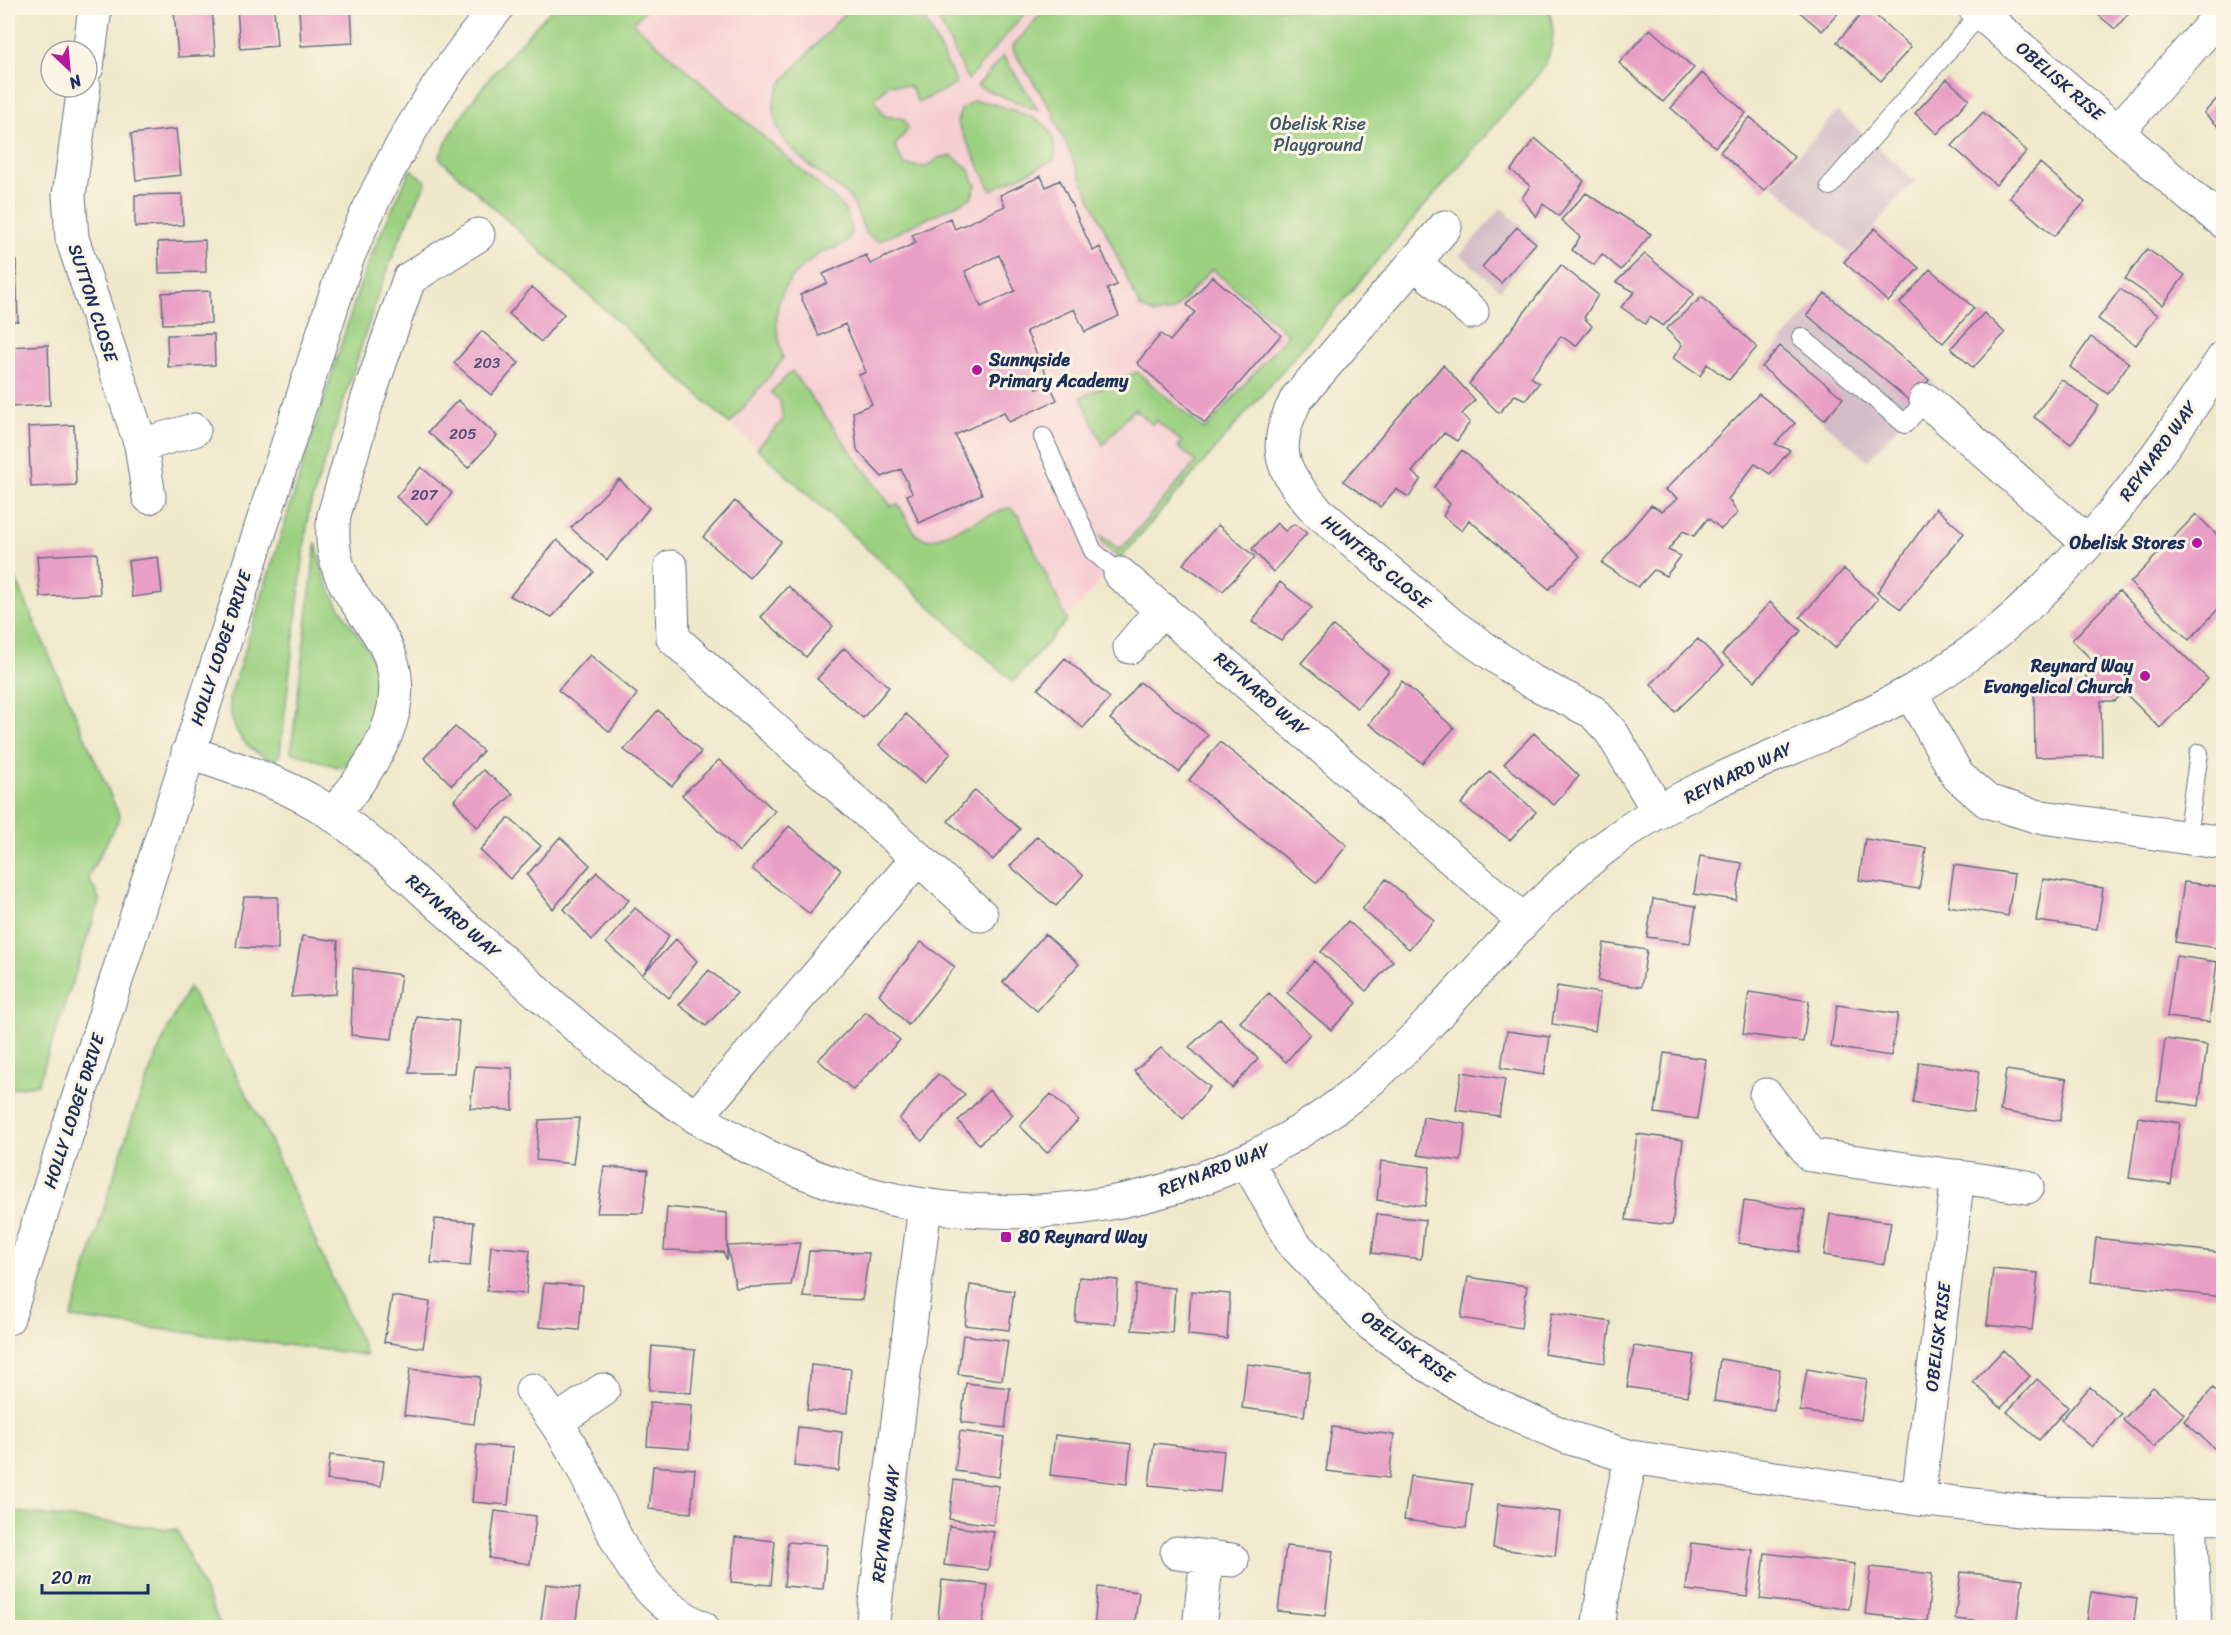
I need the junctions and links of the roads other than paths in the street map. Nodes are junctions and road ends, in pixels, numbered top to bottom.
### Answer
1 (95, 8) edge
2 (497, 8) edge
3 (1978, 10) edge
4 (2223, 11) edge
5 (91, 39) edge
6 (82, 99) edge
7 (2117, 132) junction
8 (1830, 186) dead end
9 (2223, 222) edge
10 (1445, 227) dead end
11 (478, 235) dead end
12 (1415, 263) junction
13 (1472, 312) dead end
14 (1801, 337) dead end
15 (2223, 357) edge
16 (1926, 400) joint
17 (194, 430) dead end
18 (1043, 437) dead end
19 (141, 445) junction
20 (149, 497) dead end
21 (2087, 542) junction
22 (671, 567) dead end
23 (1120, 574) joint
24 (1162, 609) junction
25 (1130, 647) dead end
26 (1910, 692) junction
27 (188, 752) junction
28 (2199, 753) dead end
29 (1659, 812) junction
30 (333, 815) junction
31 (2187, 836) junction
32 (2223, 843) edge
33 (918, 858) junction
34 (981, 915) dead end
35 (1523, 920) junction
36 (1766, 1095) dead end
37 (696, 1117) junction
38 (1247, 1161) junction
39 (1958, 1176) junction
40 (2027, 1187) dead end
41 (925, 1206) junction
42 (8, 1318) edge
43 (532, 1390) dead end
44 (603, 1390) dead end
45 (556, 1422) junction
46 (1631, 1457) junction
47 (1918, 1499) junction
48 (2190, 1516) junction
49 (2223, 1517) edge
50 (1205, 1557) dead end
51 (703, 1628) edge
52 (872, 1628) edge
53 (1199, 1628) edge
54 (1598, 1628) edge
55 (2195, 1628) edge

1 - 5 street
2 - 27 street, HOLLY LODGE DRIVE
3 - 7 street, OBELISK RISE
3 - 8 lane
4 - 7 street, OBELISK RISE
6 - 19 street, SUTTON CLOSE
7 - 9 street, OBELISK RISE
10 - 12 street, HUNTERS CLOSE
11 - 30 street
12 - 13 street
12 - 29 street, HUNTERS CLOSE
14 - 16 lane
15 - 21 street, REYNARD WAY
16 - 21 street
17 - 19 street
18 - 23 lane
19 - 20 street, SUTTON CLOSE
21 - 26 street, REYNARD WAY
22 - 33 street
23 - 24 street, REYNARD WAY
24 - 25 street
24 - 35 street, REYNARD WAY
26 - 29 street, REYNARD WAY
26 - 31 street
27 - 30 street, REYNARD WAY
27 - 42 street, HOLLY LODGE DRIVE
28 - 31 lane
29 - 35 street, REYNARD WAY
30 - 37 street, REYNARD WAY
31 - 32 street
33 - 34 street
33 - 37 street
35 - 38 street, REYNARD WAY
36 - 39 street
37 - 41 street, REYNARD WAY
38 - 41 street, REYNARD WAY
38 - 46 street, OBELISK RISE
39 - 40 street
39 - 47 street, OBELISK RISE
41 - 52 street, REYNARD WAY
43 - 45 street
44 - 45 street
45 - 51 street
46 - 47 street, OBELISK RISE
46 - 54 street
47 - 48 street, OBELISK RISE
48 - 49 street, OBELISK RISE
48 - 55 street
50 - 53 street

